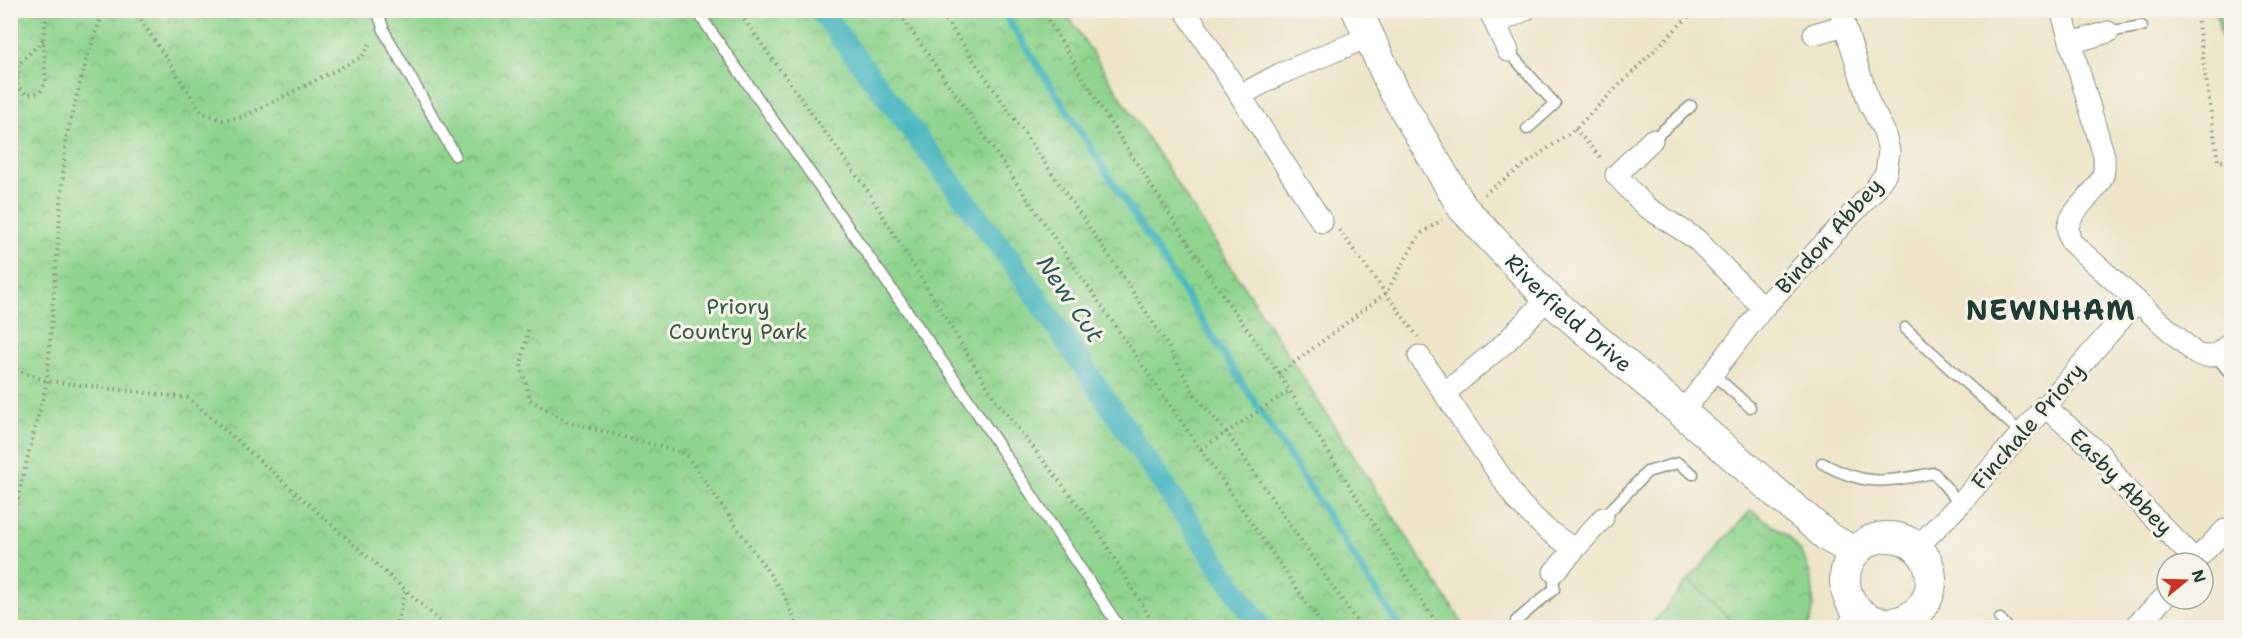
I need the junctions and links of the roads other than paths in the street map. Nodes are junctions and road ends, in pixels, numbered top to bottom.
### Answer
1 (376, 10) edge
2 (696, 10) edge
3 (1185, 10) edge
4 (1525, 10) edge
5 (2061, 10) edge
6 (1492, 17) edge
7 (1842, 18) edge
8 (1362, 24) edge
9 (2142, 26) dead end
10 (2108, 32) joint
11 (1814, 34) dead end
12 (2071, 43) junction
13 (1508, 51) joint
14 (1241, 95) junction
15 (1691, 106) dead end
16 (1527, 129) dead end
17 (1652, 140) joint
18 (455, 155) dead end
19 (1322, 222) road end
20 (1548, 298) junction
21 (2136, 302) junction
22 (1763, 308) junction
23 (1905, 328) dead end
24 (2232, 341) edge
25 (1419, 356) road end
26 (2216, 356) junction
27 (1713, 374) junction
28 (2232, 376) edge
29 (1445, 393) junction
30 (2044, 406) junction
31 (1750, 407) dead end
32 (1682, 413) junction
33 (2020, 432) junction
34 (1822, 463) dead end
35 (1693, 474) dead end
36 (1960, 504) junction
37 (1603, 518) joint
38 (2225, 530) dead end
39 (1917, 547) junction
40 (1574, 549) junction
41 (2184, 551) edge
42 (2205, 551) edge
43 (1854, 552) junction
44 (1554, 573) joint
45 (2155, 606) edge
46 (1926, 619) edge
47 (1853, 620) edge
48 (1516, 621) dead end
49 (1120, 627) edge
50 (2133, 627) edge

1 - 18 lane
2 - 49 lane
3 - 14 street
4 - 6 street
5 - 12 street
6 - 13 street
7 - 11 street, Bindon Abbey
7 - 22 street, Bindon Abbey
8 - 14 street
8 - 20 street, Riverfield Drive
9 - 10 lane
10 - 12 street
12 - 21 street
13 - 16 lane
14 - 19 street
15 - 17 lane
17 - 22 street, Bindon Abbey
20 - 29 street
20 - 32 street, Riverfield Drive
21 - 26 street
21 - 30 street, Finchale Priory
22 - 27 street, Bindon Abbey
23 - 33 lane
24 - 26 street
25 - 29 street
26 - 28 lane
27 - 31 lane
27 - 32 street, Bindon Abbey
29 - 40 street
30 - 33 street, Finchale Priory
30 - 41 street, Easby Abbey
32 - 43 street, Riverfield Drive
33 - 36 street, Finchale Priory
34 - 36 lane
35 - 37 lane
36 - 39 street, Finchale Priory
37 - 40 street
38 - 42 street, Easby Abbey
39 - 43 street
39 - 46 street
40 - 44 street
43 - 47 street
44 - 48 lane
45 - 50 street
46 - 47 street

